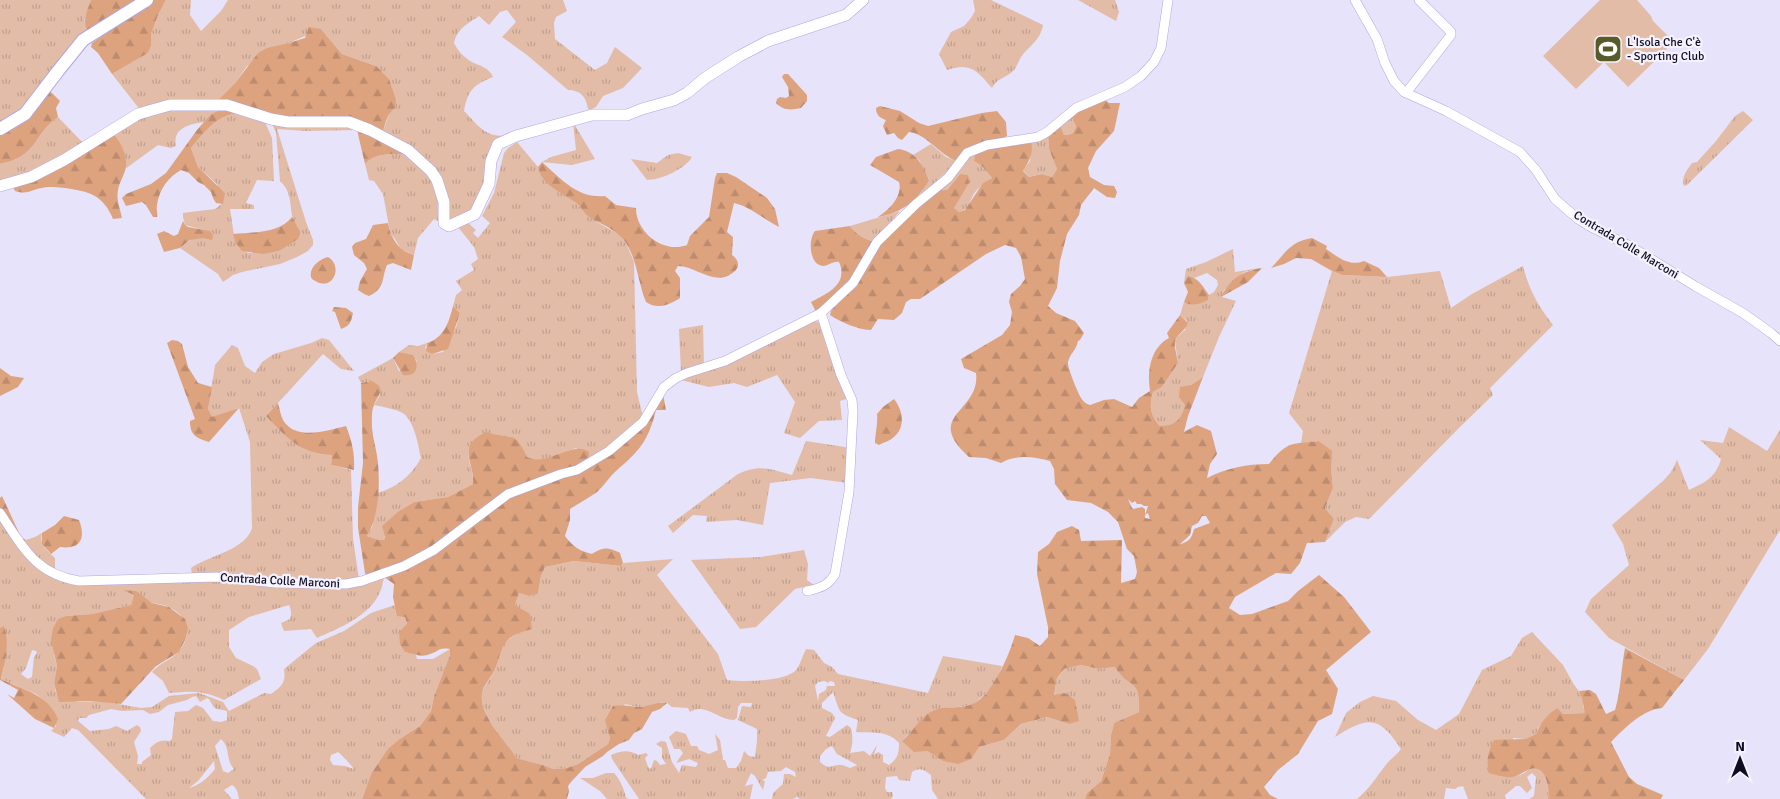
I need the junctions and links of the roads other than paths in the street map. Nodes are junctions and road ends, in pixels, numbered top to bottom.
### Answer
1 (148, 0) edge
2 (863, 0) edge
3 (1168, 0) edge
4 (1355, 0) edge
5 (1419, 0) edge
6 (1406, 93) junction
7 (0, 129) edge
8 (0, 186) edge
9 (821, 313) junction
10 (1780, 341) edge
11 (0, 513) edge
12 (807, 591) dead end

1 - 7 main road
2 - 8 street
3 - 9 street, Contrada Colle Marconi
4 - 6 street, Contrada Colle Marconi
5 - 6 street
6 - 10 street, Contrada Colle Marconi
9 - 11 street, Contrada Colle Marconi
9 - 12 street

